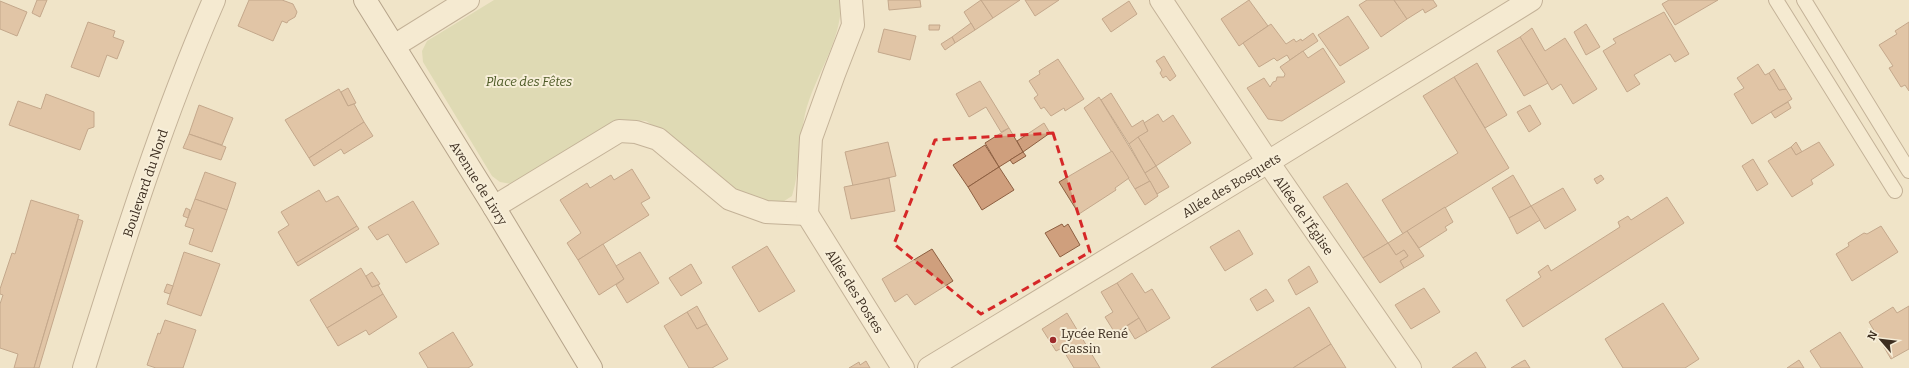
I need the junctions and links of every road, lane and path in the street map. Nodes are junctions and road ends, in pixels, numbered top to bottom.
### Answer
1 (214, 0) edge
2 (365, 0) edge
3 (468, 0) edge
4 (851, 0) edge
5 (1161, 0) edge
6 (1531, 0) edge
7 (1776, 0) edge
8 (1804, 0) edge
9 (394, 46) junction
10 (1268, 162) junction
11 (1909, 170) edge
12 (1895, 191) dead end
13 (494, 207) junction
14 (807, 214) junction
15 (84, 368) edge
16 (591, 368) edge
17 (903, 368) edge
18 (929, 368) edge
19 (1410, 368) edge

1 - 15 street, Boulevard du Nord
2 - 9 street, Avenue de Livry
3 - 9 street
4 - 14 street
5 - 10 street, Allée de l'Église
6 - 10 street, Allée des Bosquets
7 - 12 lane
8 - 11 lane
9 - 13 street, Avenue de Livry
10 - 18 street, Allée des Bosquets
10 - 19 street, Allée de l'Église
13 - 14 street
13 - 16 street, Avenue de Livry
14 - 17 street, Allée des Postes

